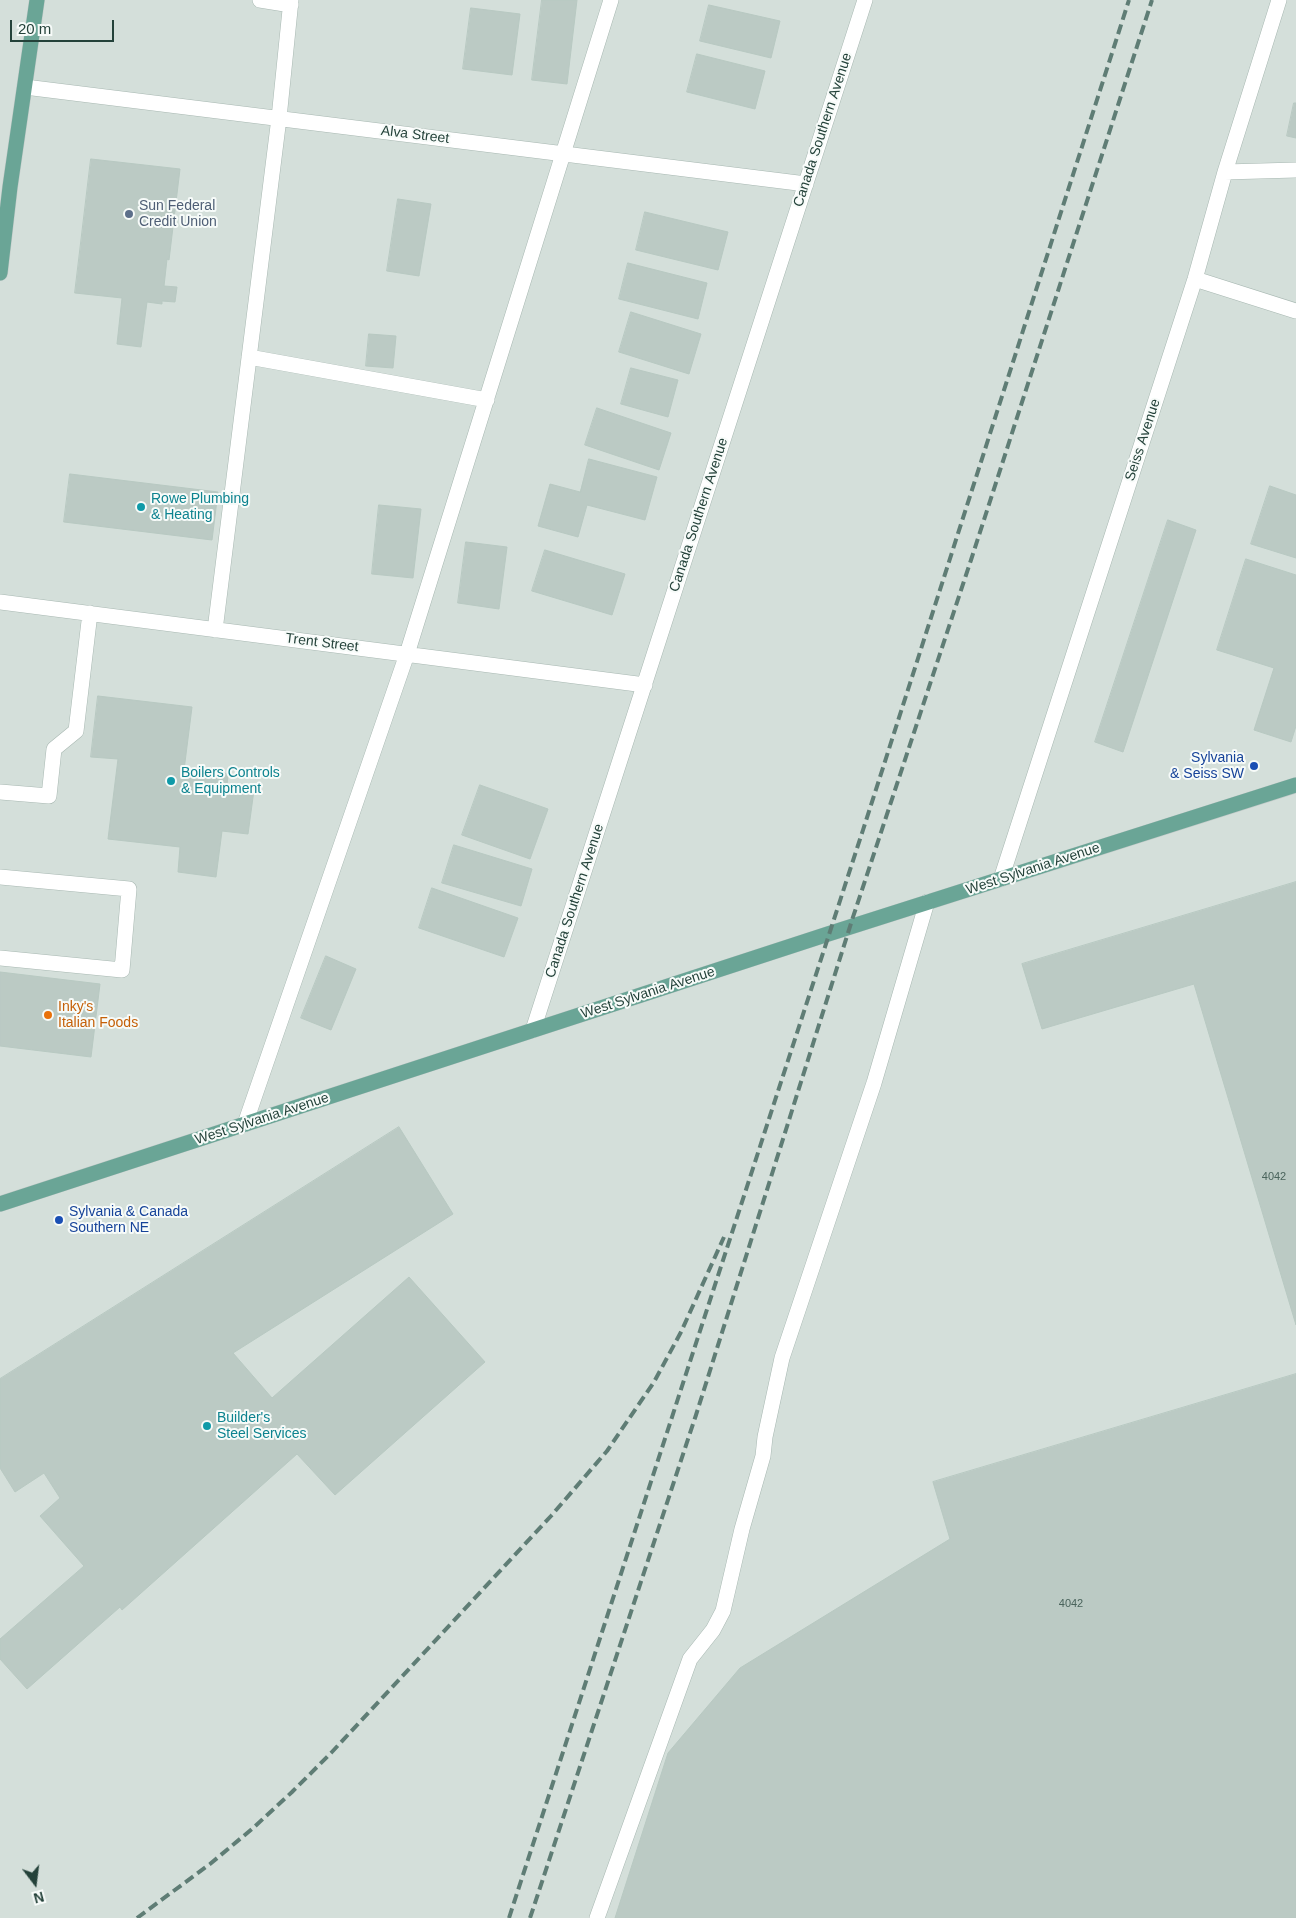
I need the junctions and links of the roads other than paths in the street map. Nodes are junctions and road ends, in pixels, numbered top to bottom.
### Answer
1 (37, 0) edge
2 (260, 0) edge
3 (610, 0) edge
4 (865, 0) edge
5 (1279, 0) edge
6 (291, 2) edge
7 (25, 86) junction
8 (279, 118) junction
9 (563, 154) junction
10 (1296, 170) edge
11 (1225, 172) junction
12 (806, 184) junction
13 (5, 187) edge
14 (0, 273) edge
15 (1195, 279) junction
16 (1296, 311) edge
17 (249, 357) junction
18 (486, 400) junction
19 (0, 602) edge
20 (90, 613) junction
21 (215, 630) junction
22 (407, 654) junction
23 (645, 685) junction
24 (1296, 785) edge
25 (0, 792) edge
26 (0, 877) edge
27 (1001, 879) junction
28 (927, 902) junction
29 (0, 958) edge
30 (533, 1030) junction
31 (246, 1124) junction
32 (0, 1204) edge
33 (597, 1918) edge

1 - 7 main road
2 - 6 street
3 - 9 street
4 - 12 street, Canada Southern Avenue
5 - 11 street, Seiss Avenue
6 - 8 street
7 - 8 street, Alva Street
7 - 13 main road
8 - 9 street, Alva Street
8 - 17 street
9 - 12 street, Alva Street
9 - 18 street
10 - 11 street
11 - 15 street, Seiss Avenue
12 - 23 street, Canada Southern Avenue
13 - 14 main road
15 - 16 street
15 - 27 street, Seiss Avenue
17 - 18 street
17 - 21 street
18 - 22 street
19 - 20 street, Trent Street
20 - 21 street, Trent Street
20 - 25 street
21 - 22 street, Trent Street
22 - 23 street, Trent Street
22 - 31 street
23 - 30 street, Canada Southern Avenue
24 - 27 main road, West Sylvania Avenue
26 - 29 street
27 - 28 main road, West Sylvania Avenue
28 - 30 main road, West Sylvania Avenue
28 - 33 street
30 - 31 main road, West Sylvania Avenue
31 - 32 main road, West Sylvania Avenue

